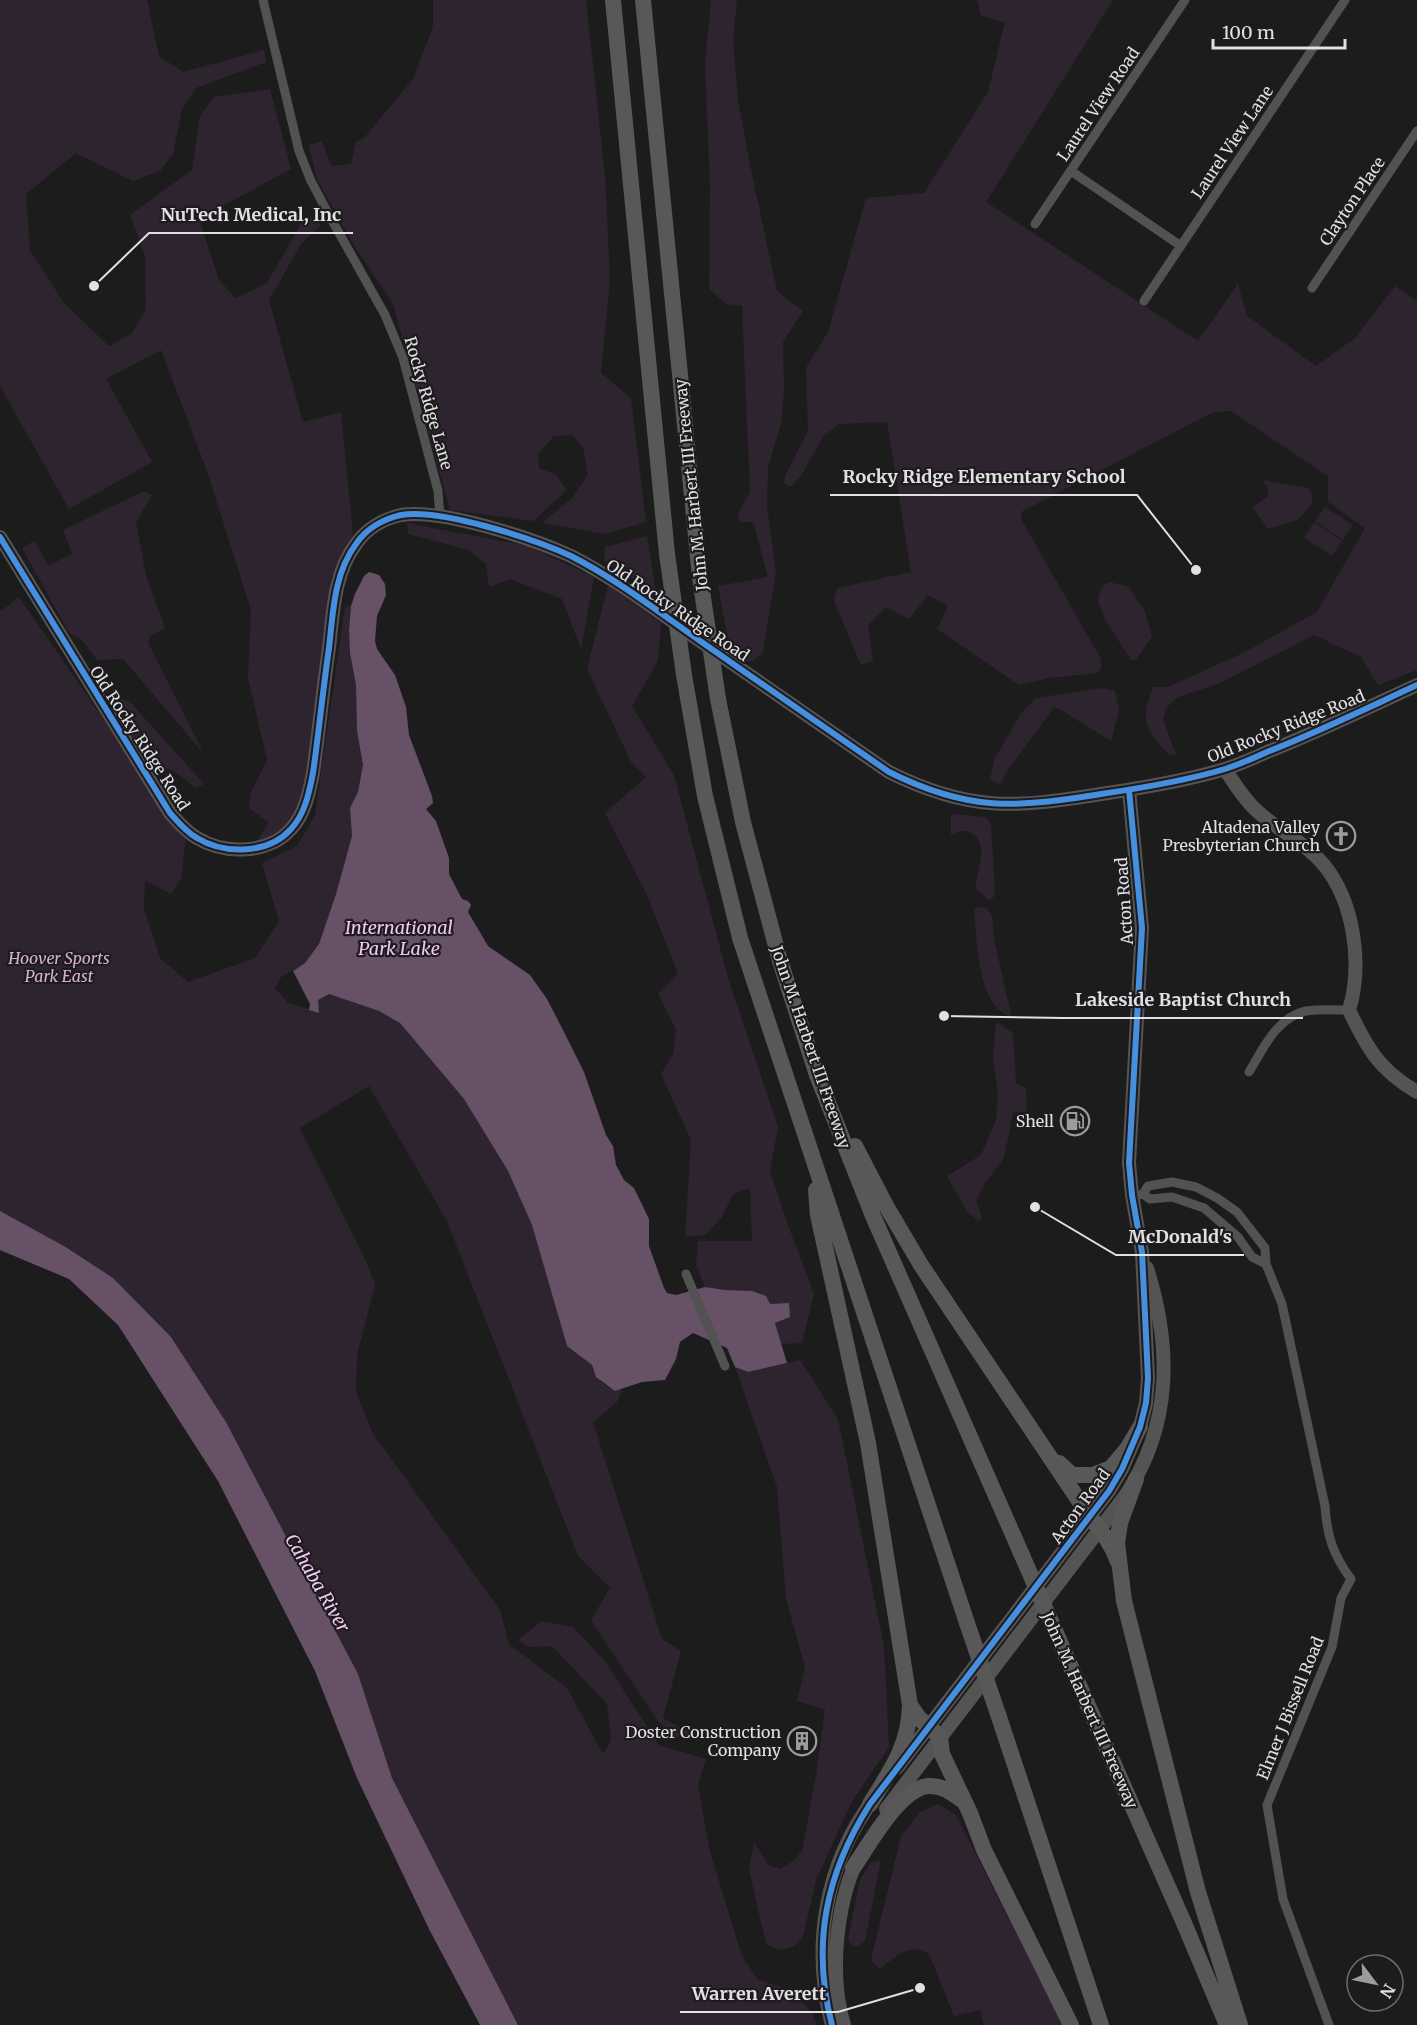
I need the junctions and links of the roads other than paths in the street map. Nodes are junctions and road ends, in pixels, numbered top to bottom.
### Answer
1 (263, 0) edge
2 (613, 0) edge
3 (643, 0) edge
4 (1185, 0) edge
5 (1345, 0) edge
6 (1417, 131) edge
7 (1071, 171) junction
8 (1035, 224) dead end
9 (1181, 246) junction
10 (1312, 288) dead end
11 (1144, 301) dead end
12 (440, 517) junction
13 (0, 537) edge
14 (1417, 685) edge
15 (1225, 769) junction
16 (1129, 790) junction
17 (1349, 1010) junction
18 (1249, 1072) dead end
19 (817, 1074) junction
20 (1417, 1092) edge
21 (812, 1159) junction
22 (1137, 1195) junction
23 (1142, 1252) junction
24 (1266, 1264) junction
25 (686, 1274) dead end
26 (725, 1366) dead end
27 (1140, 1427) junction
28 (1049, 1455) junction
29 (1136, 1479) junction
30 (1095, 1524) junction
31 (1118, 1562) junction
32 (910, 1705) junction
33 (935, 1732) junction
34 (964, 1802) junction
35 (870, 1804) junction
36 (854, 1868) junction
37 (832, 2025) edge
38 (844, 2025) edge
39 (1071, 2025) edge
40 (1101, 2025) edge
41 (1227, 2025) edge
42 (1240, 2025) edge
43 (1329, 2025) edge

1 - 12 street, Rocky Ridge Lane
2 - 21 highway, John M. Harbert III Freeway, bridge
3 - 19 highway, John M. Harbert III Freeway, bridge
4 - 7 street, Laurel View Road
5 - 9 street, Laurel View Lane
6 - 10 street, Clayton Place
7 - 8 street, Laurel View Road
7 - 9 street
9 - 11 street, Laurel View Lane
12 - 13 street, Old Rocky Ridge Road
12 - 16 street, Old Rocky Ridge Road
14 - 15 street, Old Rocky Ridge Road
15 - 16 street, Old Rocky Ridge Road
15 - 17 street
16 - 22 street, Acton Road
17 - 18 street
17 - 20 street
19 - 28 highway
19 - 41 highway, John M. Harbert III Freeway, bridge
21 - 32 highway
21 - 40 highway, John M. Harbert III Freeway, bridge
22 - 23 street, Acton Road
22 - 24 street, Elmer J Bissell Road
22 - 24 street, Elmer J Bissell Road
23 - 27 street, Acton Road
23 - 29 street, Acton Road
24 - 43 street, Elmer J Bissell Road
25 - 26 street
27 - 28 highway
27 - 30 street, Acton Road
28 - 30 highway
29 - 30 street, Acton Road
29 - 31 highway
30 - 31 highway
30 - 33 street, Acton Road
31 - 42 highway
32 - 33 highway
32 - 35 highway
33 - 34 highway
33 - 35 street, Acton Road
33 - 36 street, Acton Road
34 - 36 highway
34 - 39 highway
35 - 37 street, Acton Road
36 - 38 street, Acton Road

